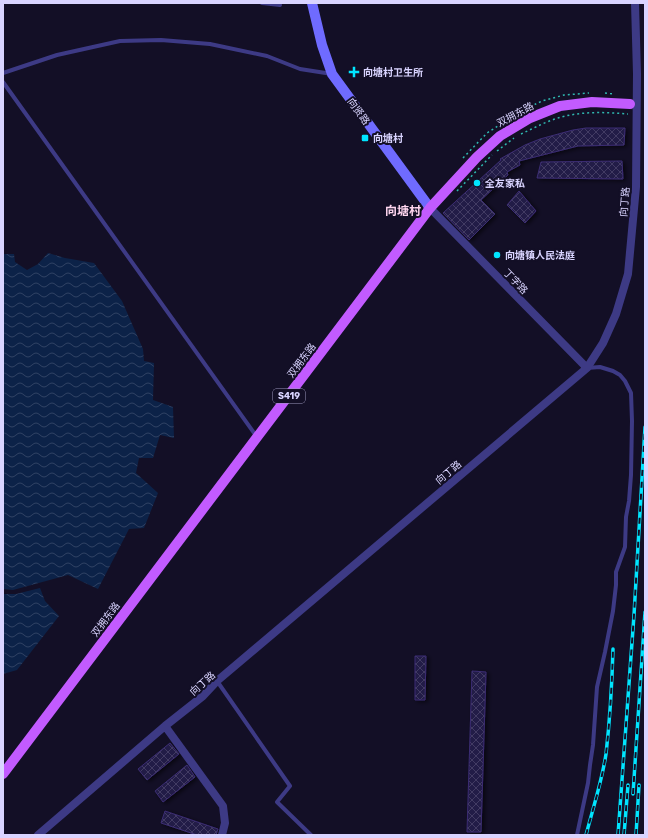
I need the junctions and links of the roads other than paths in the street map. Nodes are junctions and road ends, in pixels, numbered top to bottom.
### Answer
1 (262, 3) edge
2 (312, 3) edge
3 (635, 3) edge
4 (280, 5) dead end
5 (3, 73) edge
6 (332, 74) junction
7 (3, 82) edge
8 (629, 109) tunnel mouth
9 (430, 208) junction
10 (587, 368) junction
11 (257, 438) junction
12 (218, 681) junction
13 (165, 726) junction
14 (3, 774) edge
15 (38, 835) edge
16 (222, 835) edge
17 (311, 835) edge
18 (577, 835) edge

1 - 4 lane
2 - 6 street, 向贤路
3 - 10 street, 向丁路
5 - 6 lane
6 - 9 street, 向贤路
7 - 11 lane
8 - 9 main road, 双拥东路 / S419
9 - 10 street, 丁字路
9 - 11 main road, 双拥东路 / S419
10 - 12 street, 向丁路
10 - 18 lane
11 - 14 main road, 双拥东路 / S419
12 - 13 street, 向丁路
12 - 17 lane
13 - 15 street, 向丁路
13 - 16 street

